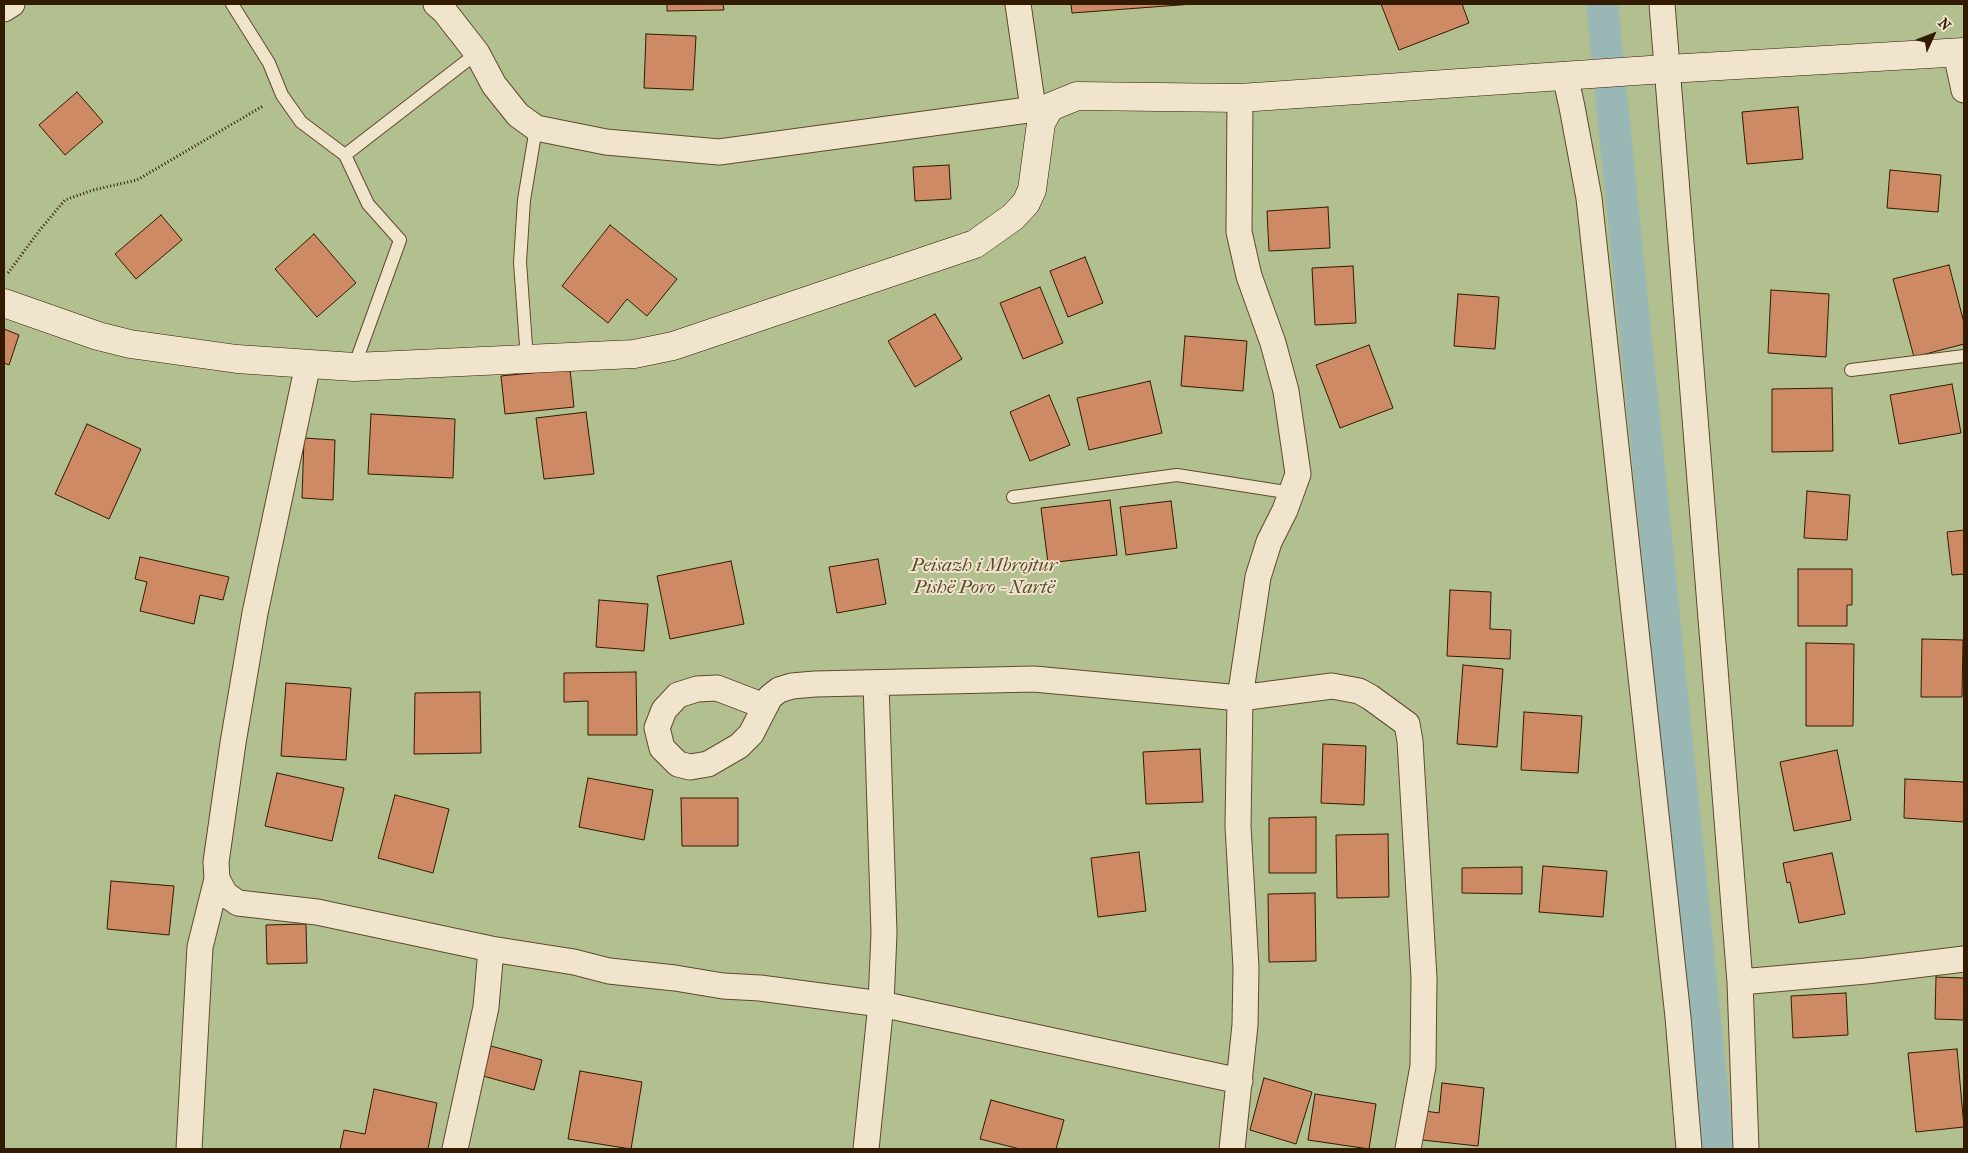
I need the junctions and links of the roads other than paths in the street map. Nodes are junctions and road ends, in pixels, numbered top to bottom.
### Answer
1 (12, 4) edge
2 (232, 4) edge
3 (436, 4) edge
4 (1018, 4) edge
5 (1662, 4) edge
6 (4, 9) edge
7 (1960, 52) edge
8 (477, 53) junction
9 (1658, 69) junction
10 (1570, 75) junction
11 (1964, 90) edge
12 (1240, 98) junction
13 (1041, 108) junction
14 (536, 128) junction
15 (345, 155) junction
16 (4, 303) edge
17 (1964, 356) edge
18 (527, 360) junction
19 (308, 364) junction
20 (354, 366) junction
21 (1851, 370) dead end
22 (1292, 493) junction
23 (1012, 497) dead end
24 (876, 683) junction
25 (1240, 698) junction
26 (764, 706) dead end
27 (218, 879) junction
28 (491, 949) junction
29 (1964, 960) edge
30 (1740, 982) junction
31 (880, 1004) junction
32 (1240, 1081) junction
33 (188, 1149) edge
34 (455, 1149) edge
35 (866, 1149) edge
36 (1232, 1149) edge
37 (1408, 1149) edge
38 (1689, 1149) edge
39 (1746, 1149) edge

1 - 6 street
2 - 15 lane
3 - 8 street
4 - 13 street
5 - 9 street
7 - 9 street
7 - 11 street
8 - 14 street
8 - 15 lane
9 - 10 street
9 - 30 street
10 - 12 street
10 - 38 street
12 - 13 street
12 - 22 street
13 - 14 street
13 - 18 street
14 - 18 lane
15 - 20 lane
16 - 19 street
17 - 21 lane
18 - 20 street
19 - 20 street
19 - 27 street
22 - 23 lane
22 - 25 street
24 - 25 street
24 - 26 street
24 - 31 street
25 - 32 street
25 - 37 street
27 - 28 street
27 - 33 street
28 - 31 street
28 - 34 street
29 - 30 street
30 - 39 street
31 - 32 street
31 - 35 street
32 - 36 street

